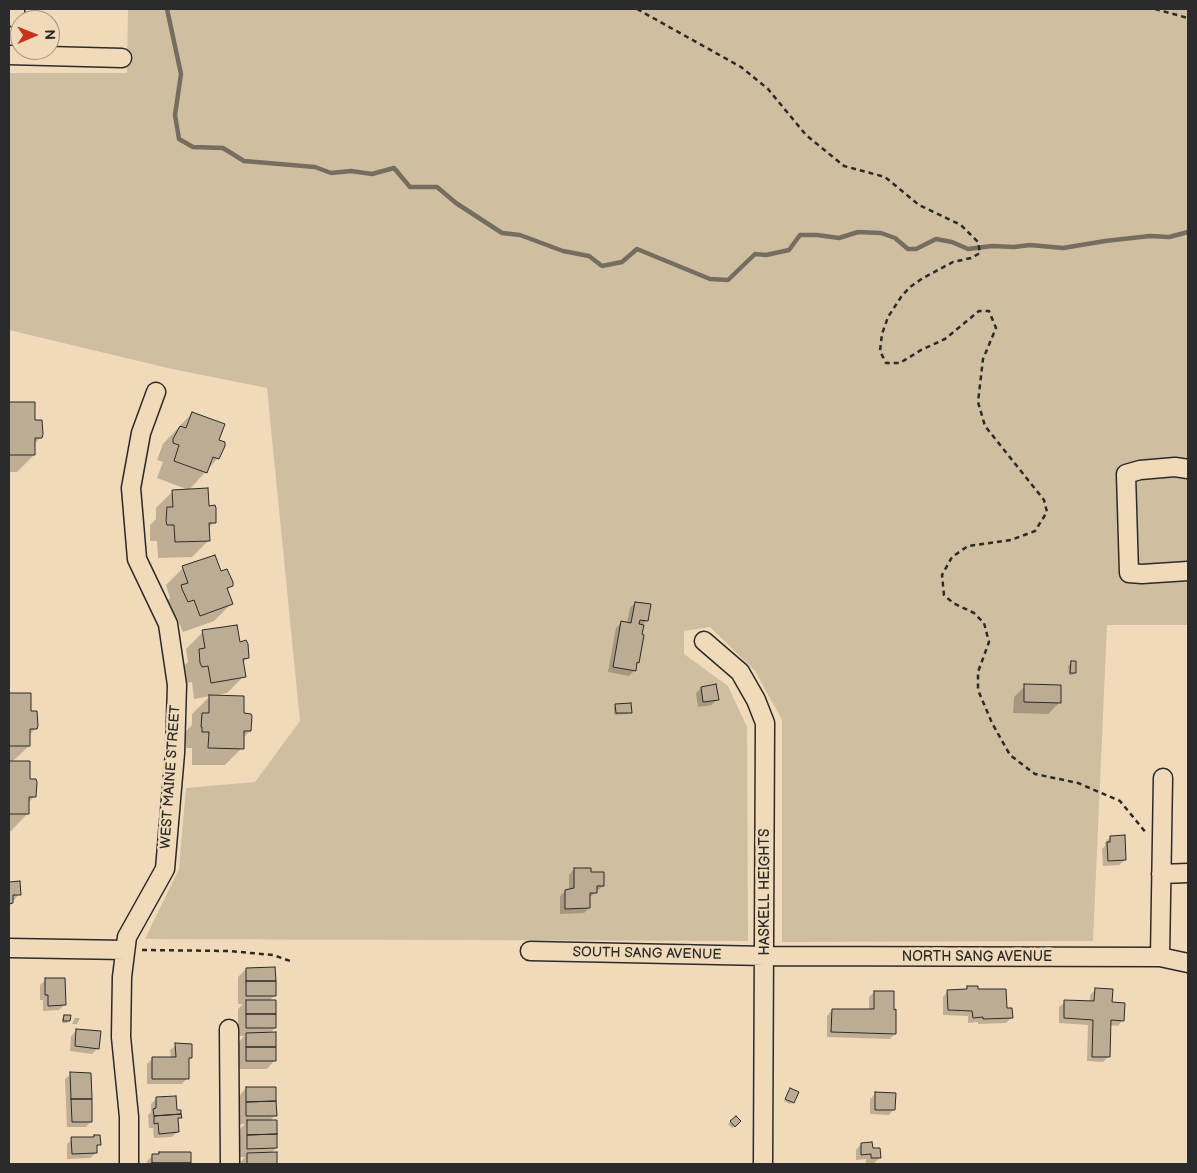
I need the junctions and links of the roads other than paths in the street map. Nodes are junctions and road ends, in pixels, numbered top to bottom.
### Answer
1 (9, 55) edge
2 (122, 58) dead end
3 (156, 392) dead end
4 (1188, 469) edge
5 (1188, 571) edge
6 (704, 641) dead end
7 (1163, 778) dead end
8 (1161, 874) junction
9 (1188, 874) edge
10 (9, 948) edge
11 (125, 950) junction
12 (530, 951) dead end
13 (764, 956) junction
14 (1160, 957) junction
15 (1188, 963) edge
16 (229, 1029) dead end
17 (129, 1164) edge
18 (230, 1164) edge
19 (763, 1164) edge

1 - 2 street
3 - 11 street, WEST MAINE STREET
4 - 5 street
6 - 13 street, HASKELL HEIGHTS
7 - 8 street
8 - 9 street
8 - 14 street
10 - 11 street
11 - 17 street, WEST MAINE STREET
12 - 13 street, SOUTH SANG AVENUE
13 - 14 street, NORTH SANG AVENUE
13 - 19 street, HASKELL HEIGHTS
14 - 15 street, NORTH SANG AVENUE
16 - 18 street

